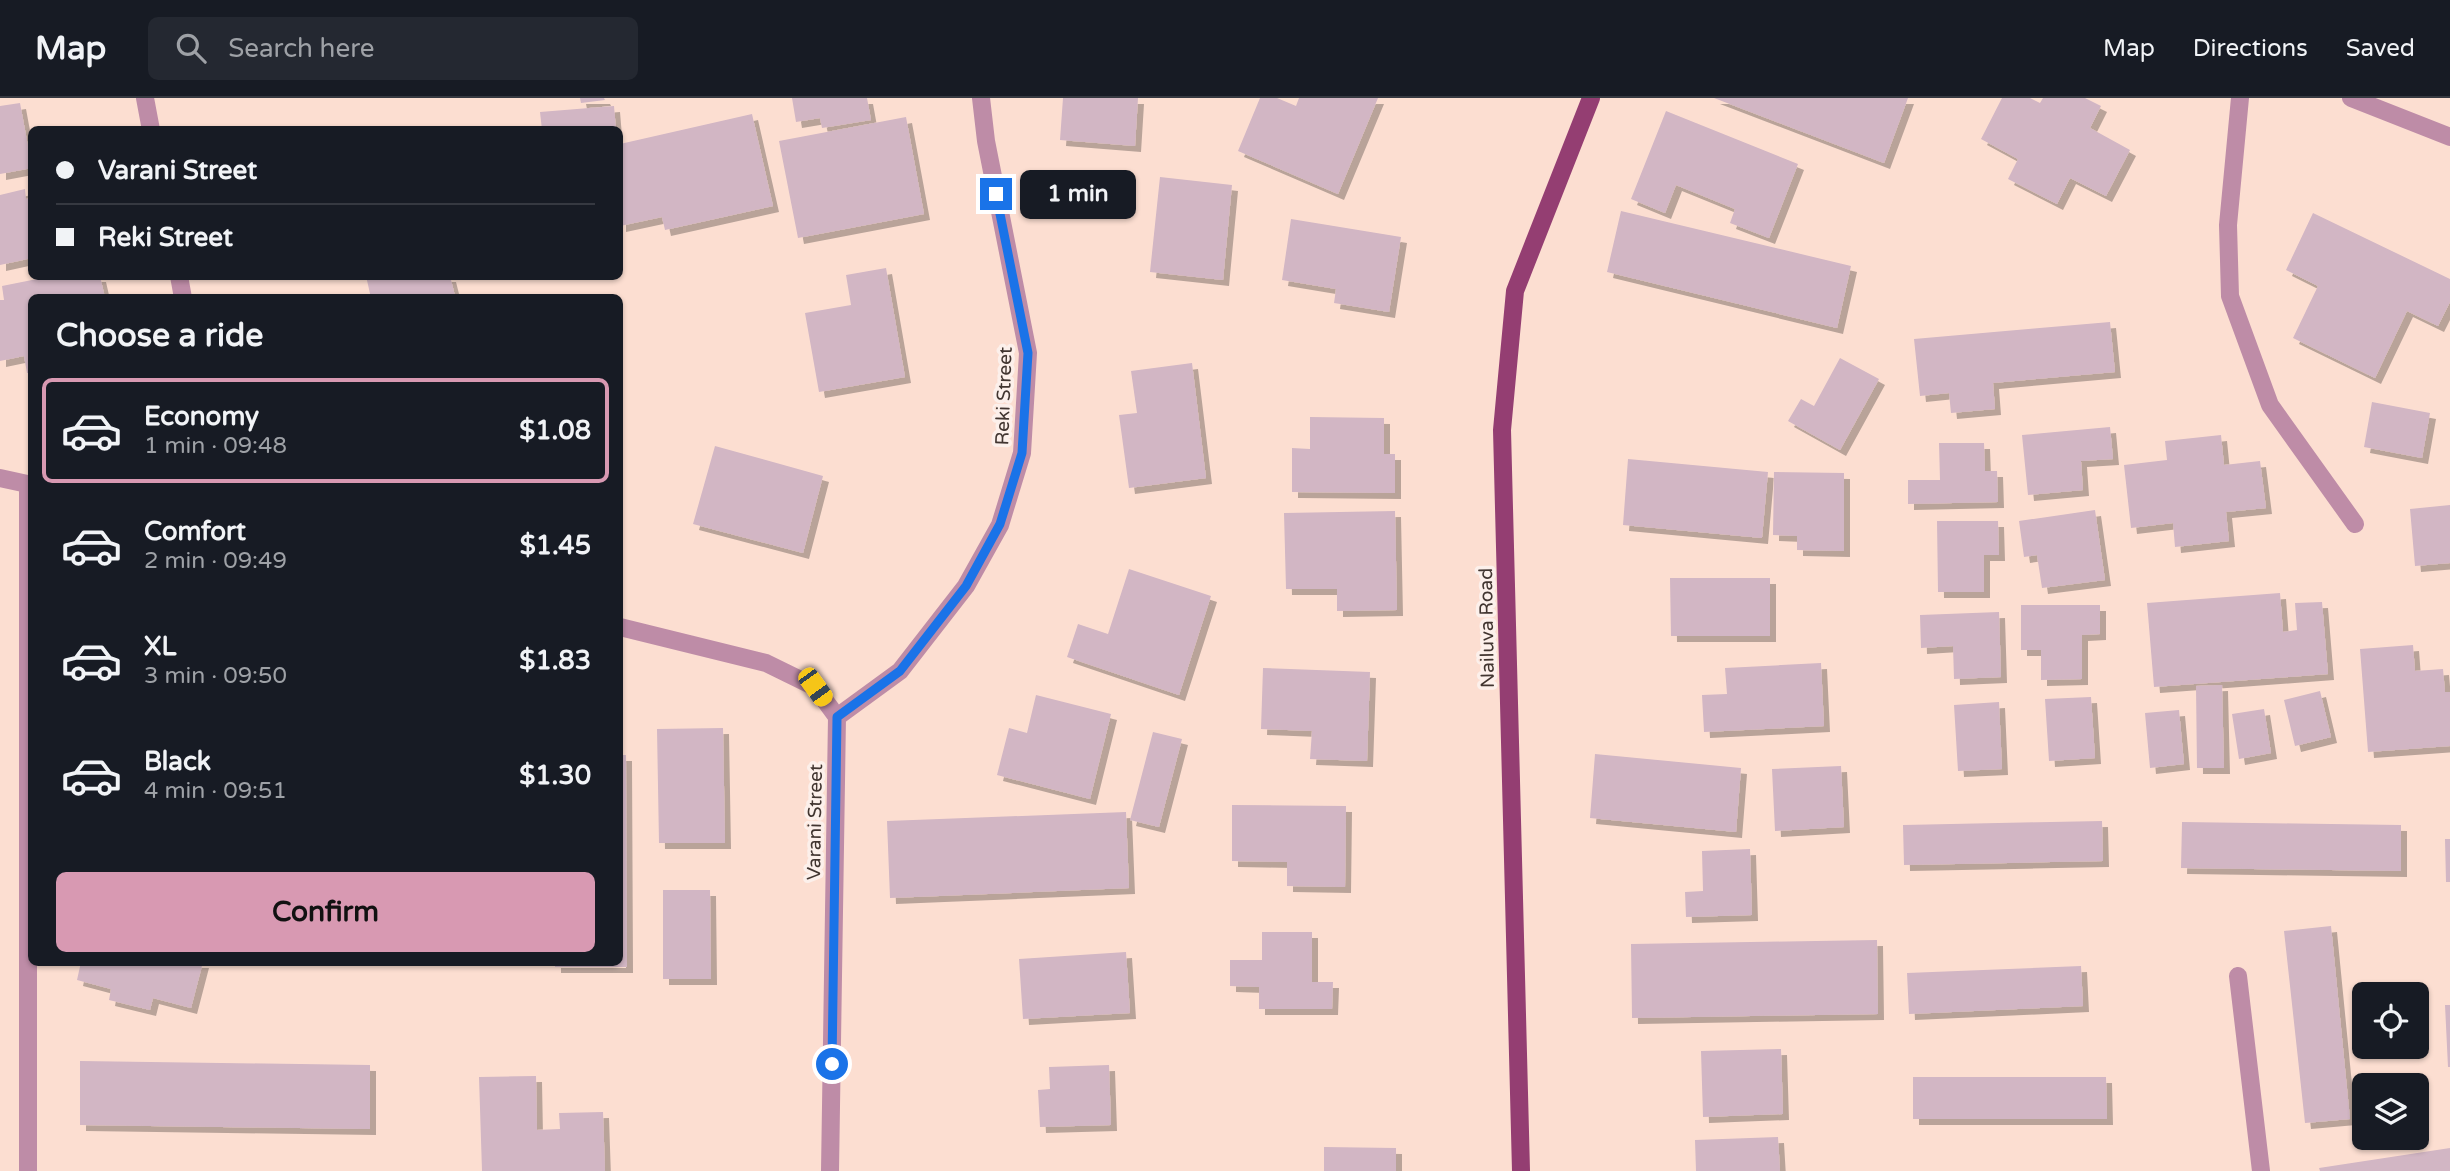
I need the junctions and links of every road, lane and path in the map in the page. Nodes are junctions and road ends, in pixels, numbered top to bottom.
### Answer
1 (145, 98) edge
2 (981, 98) edge
3 (1591, 98) edge
4 (2240, 98) edge
5 (2351, 98) edge
6 (150, 126) edge
7 (2450, 137) edge
8 (0, 478) edge
9 (28, 484) edge
10 (2355, 524) dead end
11 (623, 628) edge
12 (837, 717) junction
13 (29, 966) edge
14 (2238, 976) dead end
15 (28, 1171) edge
16 (830, 1171) edge
17 (1521, 1171) edge
18 (2261, 1171) edge

1 - 6 street
2 - 12 street, Reki Street
3 - 17 main road, Nailuva Road
4 - 10 street
5 - 7 street
8 - 9 street
11 - 12 street
12 - 16 street, Varani Street
13 - 15 street
14 - 18 street

